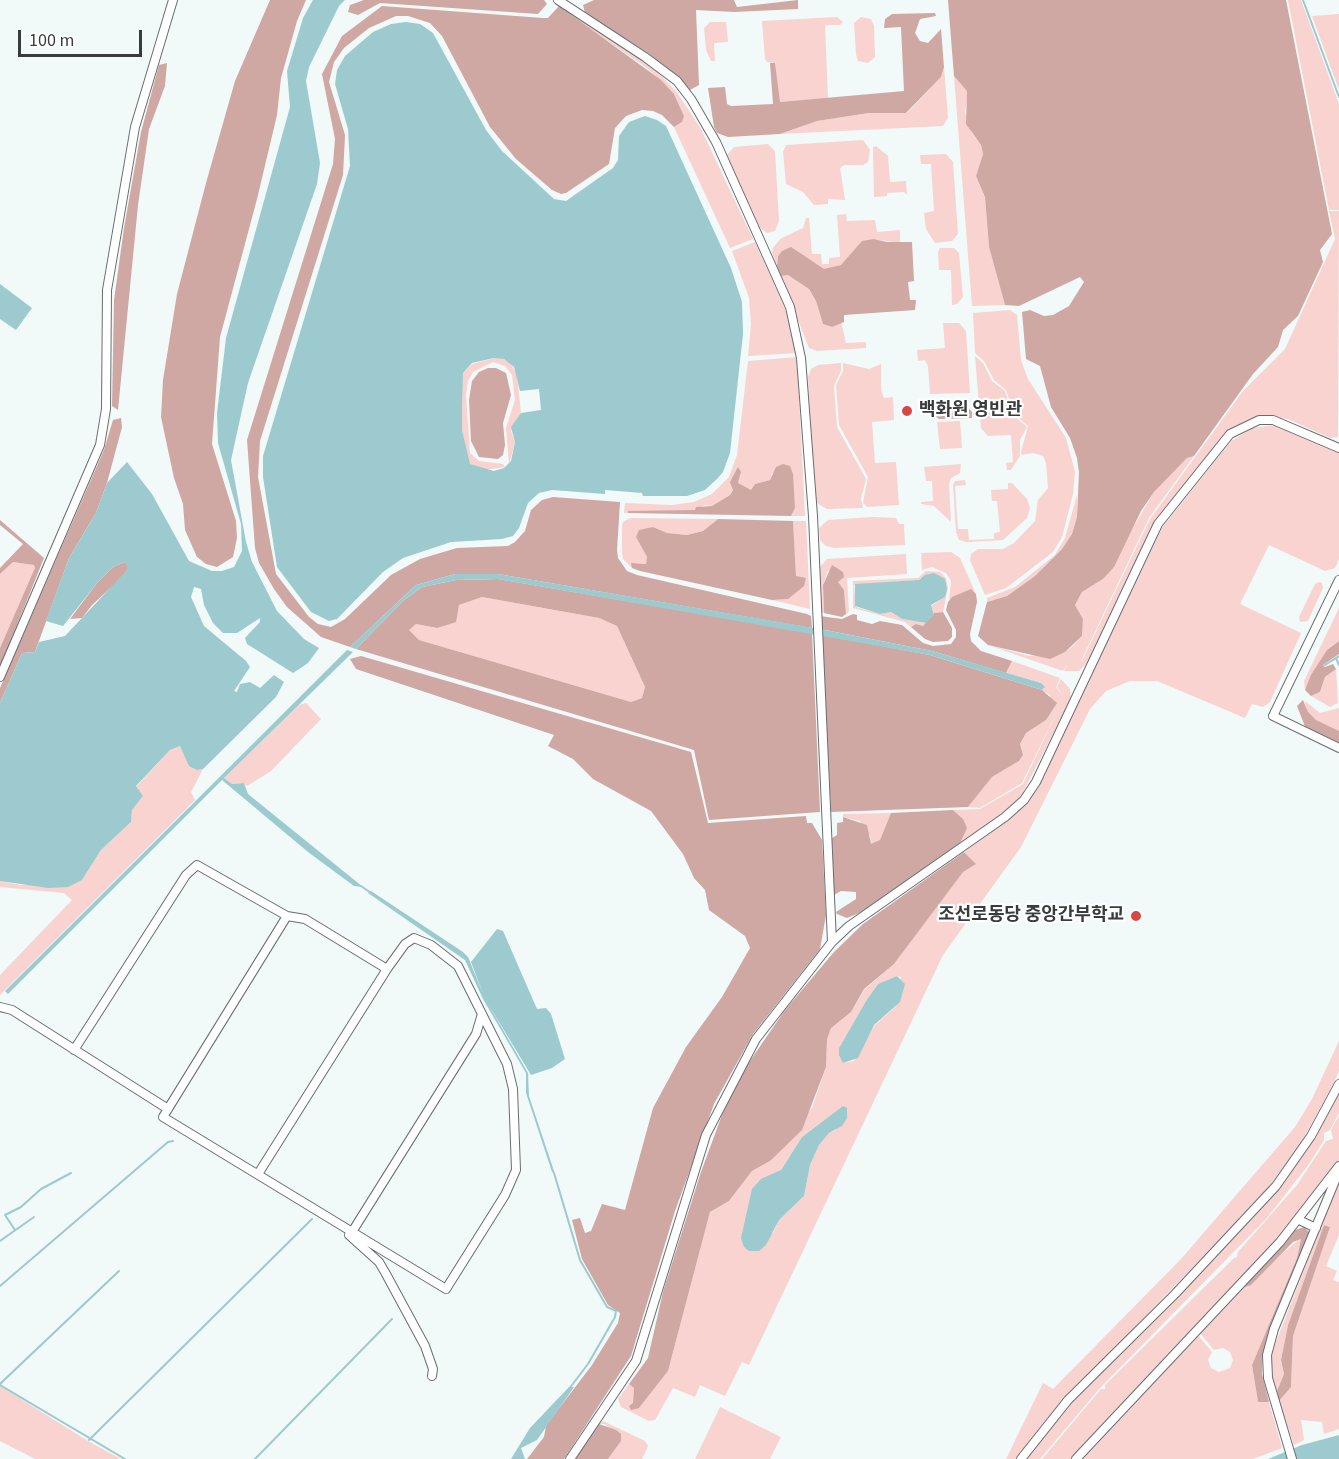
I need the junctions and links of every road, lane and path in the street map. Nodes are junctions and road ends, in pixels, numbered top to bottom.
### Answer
1 (173, 0) edge
2 (558, 0) edge
3 (1339, 447) edge
4 (1339, 580) edge
5 (0, 677) edge
6 (1339, 748) edge
7 (287, 916) junction
8 (832, 942) junction
9 (387, 969) junction
10 (0, 1007) edge
11 (482, 1013) junction
12 (74, 1050) junction
13 (1339, 1084) edge
14 (168, 1109) junction
15 (1339, 1166) edge
16 (1339, 1172) edge
17 (258, 1174) junction
18 (1299, 1220) junction
19 (333, 1221) junction
20 (1316, 1228) junction
21 (352, 1232) junction
22 (432, 1376) dead end
23 (570, 1459) edge
24 (1021, 1459) edge
25 (1076, 1459) edge
26 (1292, 1459) edge

1 - 5 street
2 - 8 street
3 - 8 street
4 - 6 street
7 - 9 street
7 - 12 street
7 - 14 street
8 - 23 street
9 - 11 street
9 - 17 street
10 - 12 street
11 - 21 street
11 - 21 street
12 - 14 street
13 - 24 street
14 - 17 street
15 - 18 street
16 - 20 street
17 - 19 street
18 - 20 street
18 - 25 street
19 - 21 street
19 - 22 street
20 - 26 street

